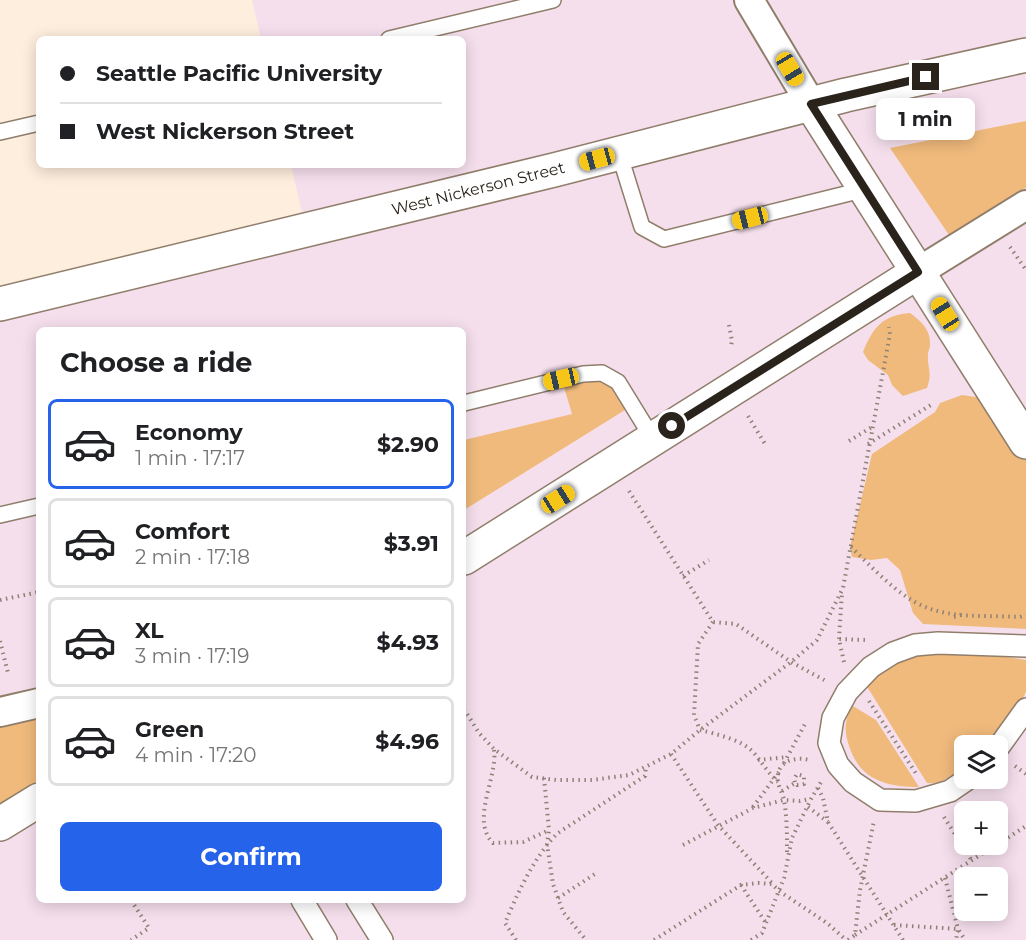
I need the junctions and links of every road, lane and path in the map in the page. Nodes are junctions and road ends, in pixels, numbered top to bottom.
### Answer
1 (553, 0) edge
2 (749, 0) edge
3 (402, 36) edge
4 (1026, 55) edge
5 (811, 104) junction
6 (36, 124) edge
7 (0, 132) edge
8 (619, 153) junction
9 (866, 189) junction
10 (1026, 205) edge
11 (1009, 247) dead end
12 (1026, 270) edge
13 (918, 272) junction
14 (0, 304) edge
15 (729, 325) dead end
16 (889, 327) dead end
17 (731, 346) dead end
18 (466, 403) edge
19 (934, 403) dead end
20 (747, 416) dead end
21 (872, 427) junction
22 (653, 439) junction
23 (1026, 440) edge
24 (849, 441) dead end
25 (765, 444) dead end
26 (868, 444) junction
27 (629, 491) dead end
28 (36, 507) edge
29 (0, 515) edge
30 (850, 547) junction
31 (466, 557) edge
32 (709, 560) dead end
33 (684, 576) junction
34 (843, 588) junction
35 (36, 593) edge
36 (0, 600) edge
37 (1026, 615) edge
38 (713, 622) junction
39 (839, 639) dead end
40 (0, 641) edge
41 (1026, 646) edge
42 (791, 663) junction
43 (8, 673) dead end
44 (847, 692) junction
45 (36, 704) edge
46 (1026, 709) edge
47 (0, 712) edge
48 (466, 712) edge
49 (879, 716) dead end
50 (700, 730) junction
51 (1007, 735) edge
52 (494, 749) junction
53 (671, 754) junction
54 (792, 758) junction
55 (758, 759) junction
56 (814, 761) dead end
57 (646, 766) junction
58 (821, 773) dead end
59 (544, 778) junction
60 (776, 780) junction
61 (795, 783) dead end
62 (818, 788) junction
63 (954, 788) edge
64 (782, 791) junction
65 (931, 797) junction
66 (811, 799) junction
67 (784, 800) junction
68 (880, 800) junction
69 (36, 802) edge
70 (807, 807) junction
71 (753, 808) junction
72 (828, 822) junction
73 (0, 824) edge
74 (718, 825) junction
75 (1026, 826) edge
76 (549, 830) junction
77 (1008, 837) edge
78 (547, 844) junction
79 (683, 844) dead end
80 (981, 855) edge
81 (787, 859) junction
82 (972, 861) junction
83 (598, 872) dead end
84 (863, 876) junction
85 (945, 878) junction
86 (772, 884) junction
87 (741, 885) junction
88 (779, 891) junction
89 (558, 898) junction
90 (133, 903) edge
91 (304, 903) edge
92 (359, 903) edge
93 (887, 914) junction
94 (766, 924) junction
95 (894, 925) junction
96 (958, 929) junction
97 (762, 933) junction
98 (855, 935) junction
99 (131, 940) edge
100 (326, 940) edge
101 (382, 940) edge
102 (516, 940) edge
103 (586, 940) edge
104 (654, 940) edge
105 (751, 940) edge
106 (767, 940) edge
107 (847, 940) edge
108 (903, 940) edge
109 (956, 940) edge
110 (965, 940) edge

1 - 3 lane
2 - 5 street
4 - 5 main road, West Nickerson Street
5 - 8 main road, West Nickerson Street
5 - 9 main road
6 - 7 lane
8 - 9 lane
8 - 14 main road, West Nickerson Street
9 - 13 main road
10 - 13 street
11 - 12 path
13 - 22 main road
13 - 23 main road
15 - 17 path
16 - 21 path
18 - 22 lane
19 - 26 path
20 - 25 path
21 - 24 path
21 - 26 path
22 - 31 main road
26 - 30 path
27 - 33 path
28 - 29 lane
30 - 34 path
30 - 37 path
32 - 33 path
33 - 38 path
34 - 39 path
34 - 42 path
35 - 36 path
38 - 42 path
38 - 50 path
40 - 43 path
41 - 44 street
42 - 44 path
42 - 50 path
44 - 49 path
44 - 68 street
45 - 47 street
46 - 51 street
48 - 52 path
50 - 53 path
50 - 55 path
52 - 59 path
52 - 76 path
53 - 57 path
53 - 74 path
54 - 55 path
54 - 56 path
54 - 60 path
55 - 60 path
57 - 59 path
57 - 78 path
58 - 62 path
59 - 76 path
60 - 64 path
60 - 71 path
61 - 64 path
62 - 66 path
62 - 72 path
63 - 65 street
64 - 67 path
65 - 68 street
65 - 82 path
66 - 67 path
66 - 70 path
67 - 71 path
67 - 81 path
68 - 84 path
69 - 73 main road
70 - 72 path
70 - 81 path
71 - 74 path
72 - 84 path
74 - 79 path
74 - 86 path
75 - 77 path
76 - 78 path
78 - 89 path
78 - 102 path
80 - 82 path
81 - 88 path
82 - 85 path
83 - 89 path
84 - 93 path
84 - 98 path
85 - 93 path
85 - 96 path
86 - 87 path
86 - 88 path
87 - 94 path
87 - 104 path
88 - 94 path
88 - 107 path
89 - 103 path
90 - 99 path
91 - 100 street
92 - 101 street
93 - 95 path
93 - 98 path
94 - 97 path
95 - 96 path
95 - 108 path
96 - 109 path
96 - 110 path
97 - 105 path
97 - 106 path
98 - 107 path

